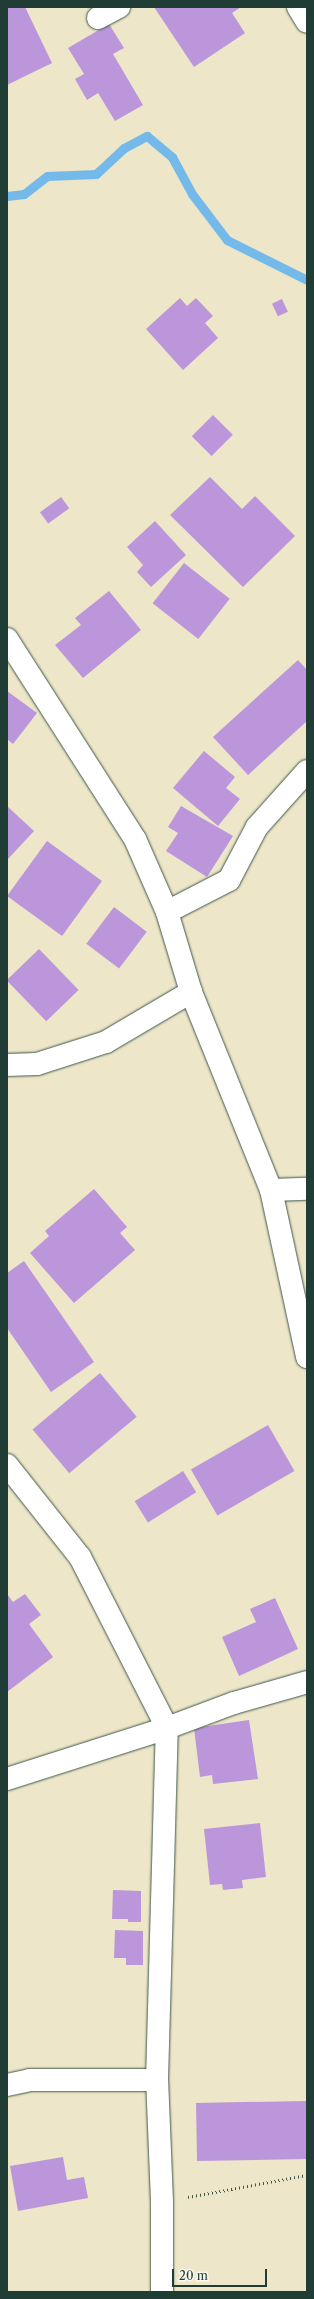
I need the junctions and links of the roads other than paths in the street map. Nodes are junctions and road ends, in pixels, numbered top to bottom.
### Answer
1 (119, 7) edge
2 (298, 7) edge
3 (98, 18) dead end
4 (307, 22) edge
5 (7, 639) edge
6 (307, 771) edge
7 (167, 912) junction
8 (191, 992) junction
9 (7, 1065) edge
10 (307, 1189) edge
11 (271, 1190) junction
12 (307, 1357) edge
13 (7, 1465) edge
14 (307, 1682) edge
15 (167, 1728) junction
16 (7, 1779) edge
17 (157, 2080) junction
18 (7, 2085) edge
19 (162, 2292) edge

1 - 3 street
2 - 4 street
5 - 7 street
6 - 7 street
7 - 8 street
8 - 9 street
8 - 11 street
10 - 11 street
11 - 12 street
13 - 15 street
14 - 15 street
15 - 16 street
15 - 17 street
17 - 18 street
17 - 19 street

